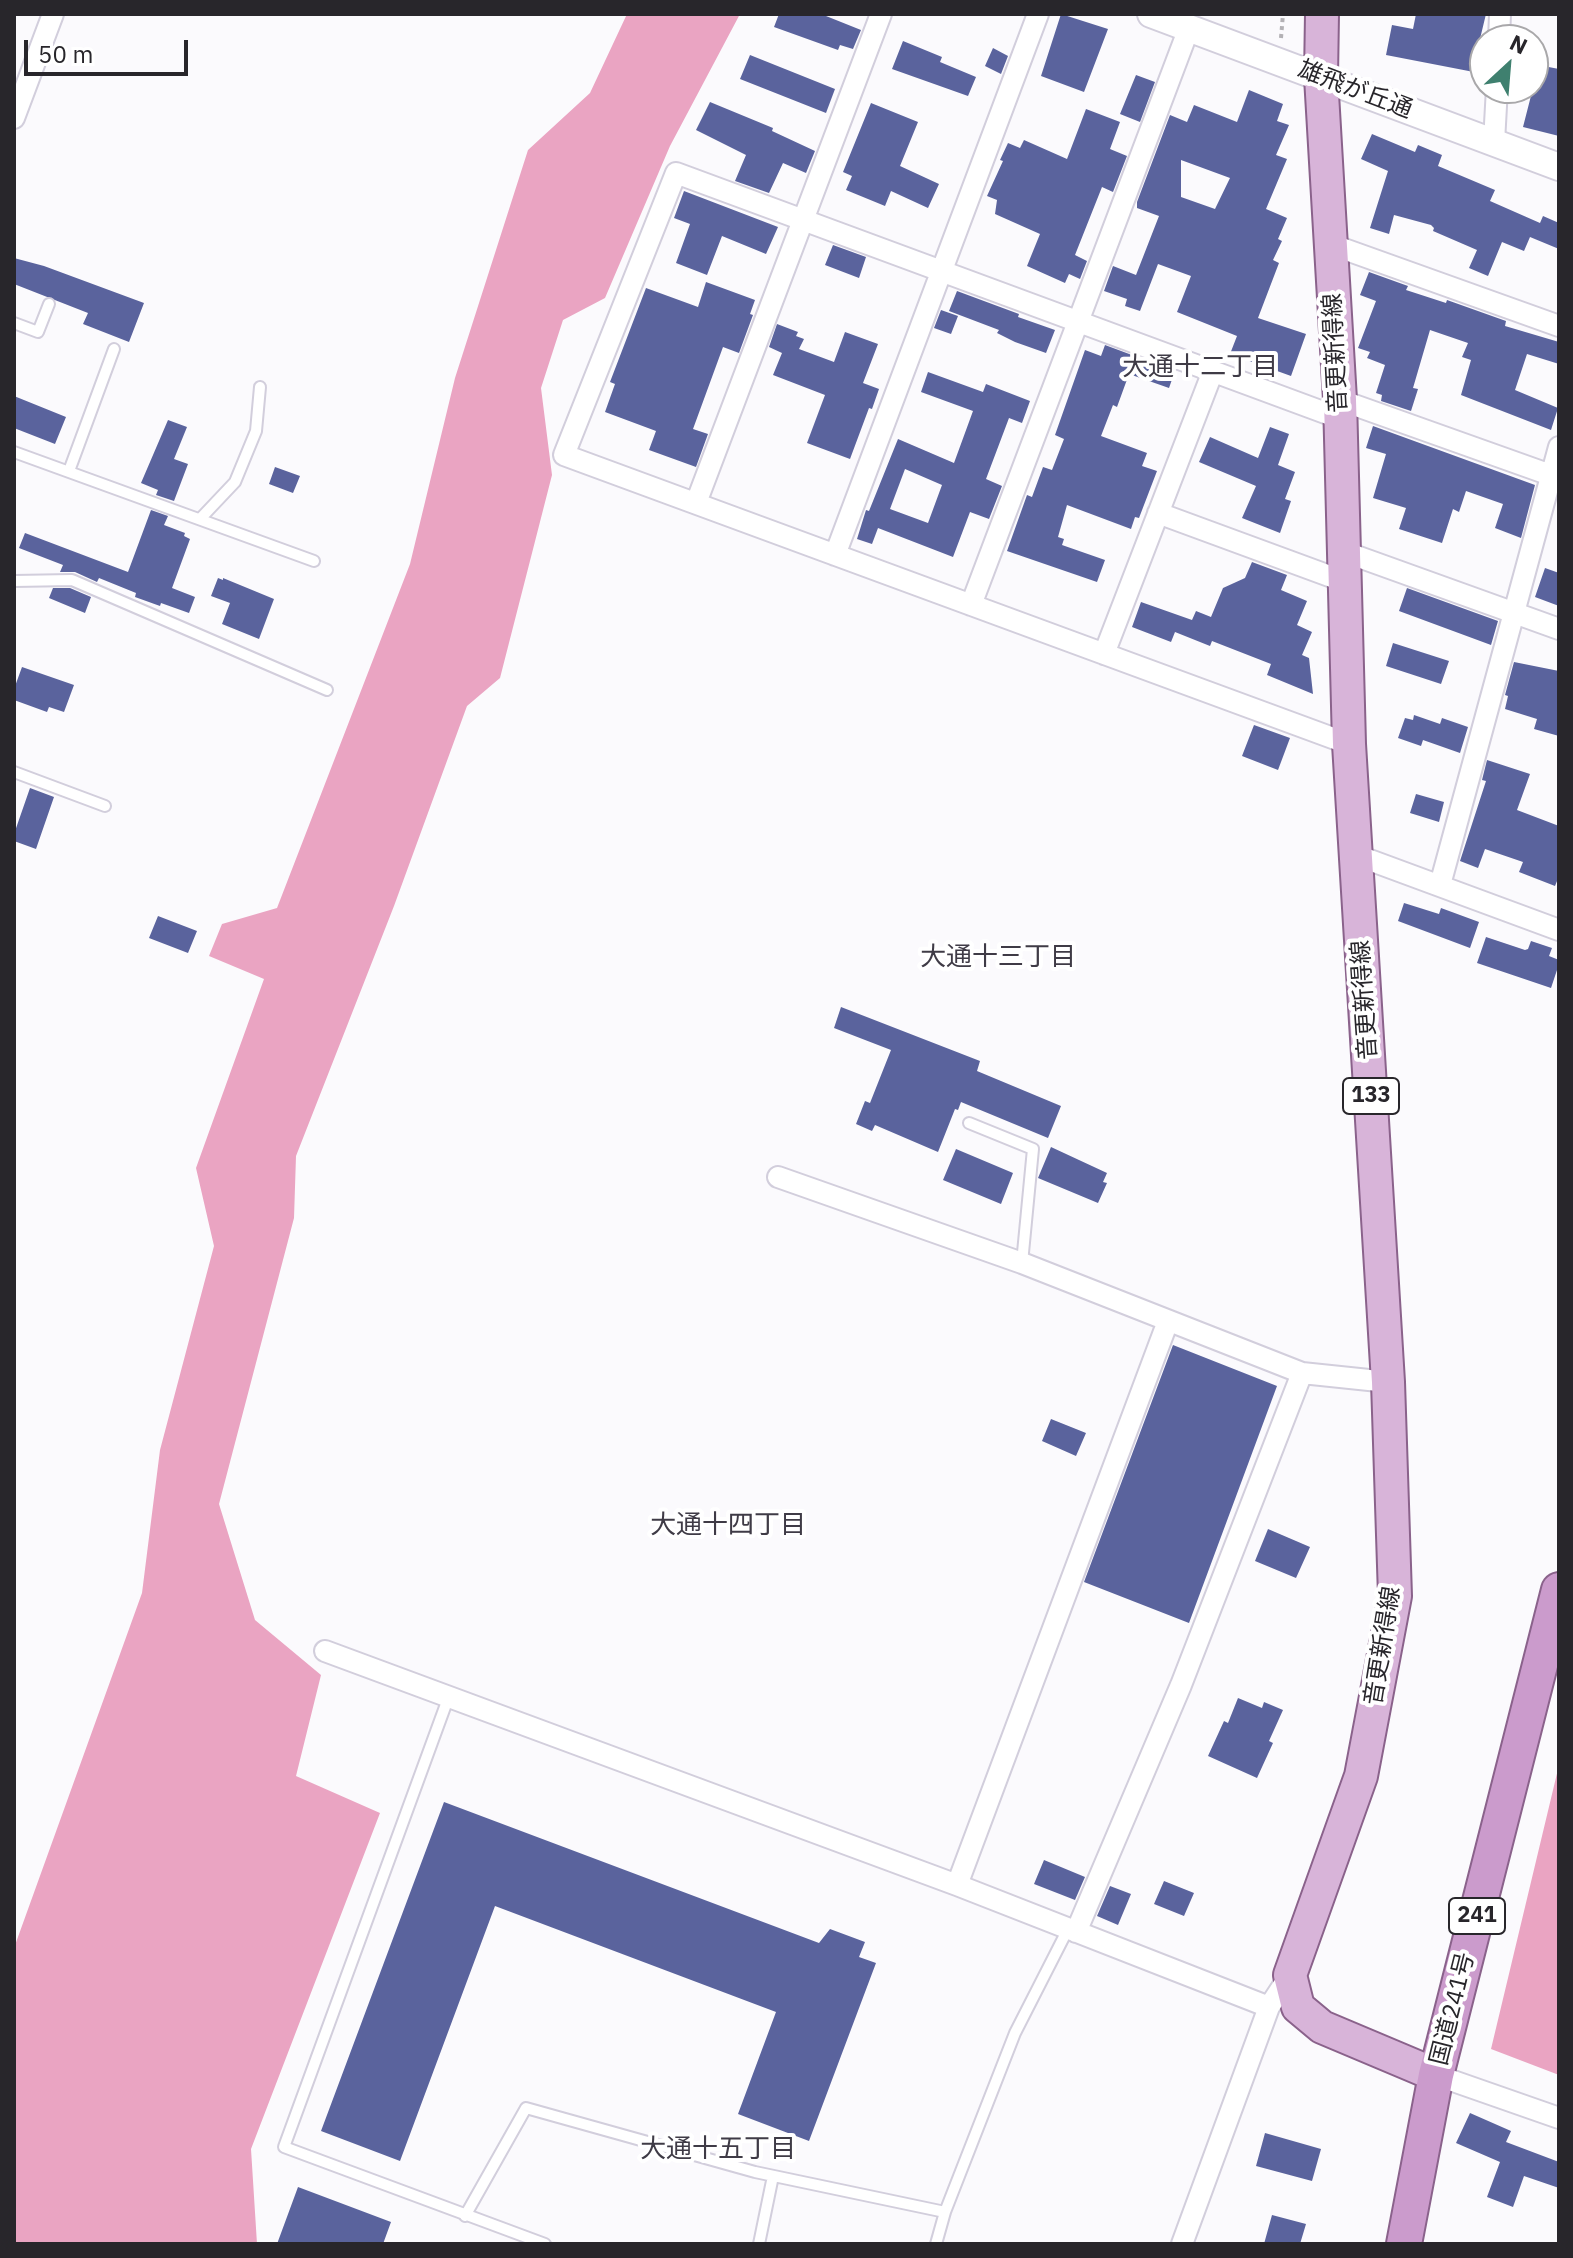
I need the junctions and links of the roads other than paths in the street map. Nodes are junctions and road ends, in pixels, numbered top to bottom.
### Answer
1 (53, 14) edge
2 (881, 14) edge
3 (1038, 14) edge
4 (1151, 14) edge
5 (1322, 14) edge
6 (1189, 28) junction
7 (1321, 77) junction
8 (1496, 104) edge
9 (14, 118) edge
10 (1494, 142) junction
11 (1559, 167) edge
12 (803, 219) junction
13 (1330, 244) junction
14 (942, 271) junction
15 (49, 304) dead end
16 (1078, 321) junction
17 (14, 323) edge
18 (1559, 326) edge
19 (114, 349) dead end
20 (1213, 371) junction
21 (260, 387) dead end
22 (1339, 409) junction
23 (1559, 447) edge
24 (14, 452) edge
25 (69, 471) junction
26 (1555, 476) edge
27 (696, 503) junction
28 (1158, 513) junction
29 (200, 519) junction
30 (835, 555) junction
31 (314, 561) dead end
32 (1344, 567) junction
33 (14, 581) edge
34 (971, 605) junction
35 (1513, 612) junction
36 (1559, 629) edge
37 (1104, 654) junction
38 (327, 690) dead end
39 (1349, 744) junction
40 (14, 772) edge
41 (105, 806) dead end
42 (1356, 855) junction
43 (1440, 885) junction
44 (1559, 930) edge
45 (969, 1123) dead end
46 (778, 1177) dead end
47 (1022, 1263) junction
48 (1168, 1321) junction
49 (1302, 1373) junction
50 (1388, 1382) junction
51 (1559, 1590) edge
52 (325, 1651) dead end
53 (449, 1696) junction
54 (957, 1885) junction
55 (1072, 1930) junction
56 (1290, 1975) junction
57 (1269, 2007) junction
58 (1436, 2075) junction
59 (1559, 2118) edge
60 (773, 2176) junction
61 (945, 2212) junction
62 (465, 2216) junction
63 (545, 2244) edge
64 (759, 2244) edge
65 (936, 2244) edge
66 (1182, 2244) edge
67 (1404, 2244) edge

1 - 9 street
2 - 12 street
3 - 14 street
4 - 6 street, 雄飛が丘通
5 - 7 main road, 音更新得線 / 133
6 - 7 street, 雄飛が丘通
6 - 16 street
7 - 10 street, 雄飛が丘通
7 - 13 main road, 音更新得線 / 133
8 - 10 street
10 - 11 street, 雄飛が丘通
12 - 14 street
12 - 27 street
12 - 27 street
13 - 18 street
13 - 22 main road, 音更新得線 / 133
14 - 16 street
14 - 30 street
15 - 17 lane
16 - 20 street
16 - 34 street
19 - 25 lane
20 - 22 street
20 - 28 street
21 - 29 lane
22 - 26 street
22 - 32 main road, 音更新得線 / 133
23 - 26 street
24 - 25 lane
25 - 29 lane
26 - 35 street
27 - 30 street
28 - 32 street
28 - 37 street
29 - 31 lane
30 - 34 street
32 - 35 street
32 - 39 main road, 音更新得線 / 133
33 - 38 lane
34 - 37 street
35 - 36 street
35 - 43 street
37 - 39 street
39 - 42 main road, 音更新得線 / 133
40 - 41 lane
42 - 43 street
42 - 50 main road, 音更新得線 / 133
43 - 44 street
45 - 47 lane
46 - 47 street
47 - 48 street
48 - 49 street
48 - 54 street
49 - 50 street
49 - 55 street
50 - 56 main road, 音更新得線 / 133
51 - 58 highway, 国道241号 / 241
52 - 53 street
53 - 54 street
53 - 62 lane
54 - 55 street
55 - 57 street
55 - 61 lane
56 - 57 street
56 - 58 main road
57 - 66 street
58 - 59 street
58 - 67 highway, 国道241号 / 241
60 - 61 lane
60 - 62 lane
60 - 64 lane
61 - 65 lane
62 - 63 lane

